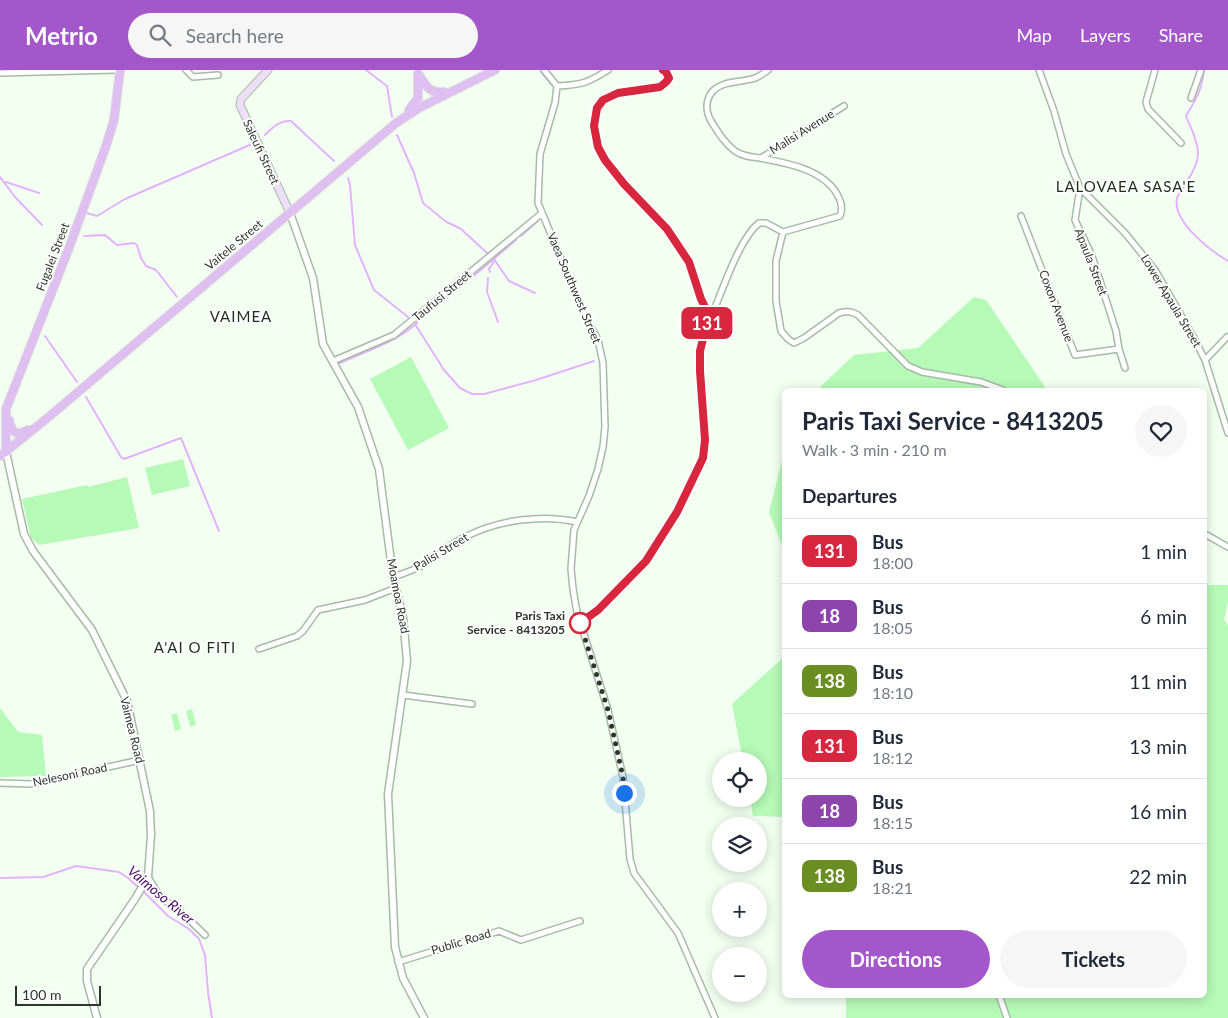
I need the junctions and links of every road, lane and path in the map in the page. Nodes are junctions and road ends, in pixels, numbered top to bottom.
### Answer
1 (116, 70) edge
2 (120, 70) edge
3 (186, 70) edge
4 (268, 70) edge
5 (494, 70) edge
6 (544, 70) edge
7 (608, 70) edge
8 (663, 70) edge
9 (768, 70) edge
10 (1039, 70) edge
11 (1154, 70) edge
12 (1201, 70) edge
13 (42, 71) edge
14 (417, 72) edge
15 (0, 73) edge
16 (218, 75) dead end
17 (557, 86) junction
18 (452, 90) junction
19 (1191, 98) dead end
20 (429, 102) junction
21 (844, 106) dead end
22 (384, 133) junction
23 (1180, 143) dead end
24 (760, 158) junction
25 (1080, 188) junction
26 (290, 213) junction
27 (541, 214) junction
28 (1021, 216) dead end
29 (783, 232) junction
30 (709, 315) junction
31 (1227, 337) edge
32 (1119, 349) junction
33 (1206, 360) junction
34 (333, 361) junction
35 (1125, 368) dead end
36 (1000, 388) edge
37 (6, 409) junction
38 (45, 420) junction
39 (0, 423) edge
40 (1228, 433) edge
41 (3, 454) edge
42 (577, 522) junction
43 (1207, 535) edge
44 (1228, 547) edge
45 (393, 577) junction
46 (396, 588) junction
47 (580, 623) junction
48 (259, 649) dead end
49 (403, 695) junction
50 (472, 704) dead end
51 (140, 760) junction
52 (0, 783) edge
53 (146, 880) junction
54 (580, 921) dead end
55 (205, 935) dead end
56 (398, 962) junction
57 (1000, 998) edge
58 (97, 1018) edge
59 (424, 1018) edge
60 (715, 1018) edge
61 (1007, 1018) edge

1 - 13 street
2 - 37 main road, Fugalei Street
3 - 16 street
4 - 26 main road, Saleufi Street
5 - 18 main road, Vaitele Street
6 - 17 street
7 - 17 street
8 - 30 street
9 - 24 street
10 - 25 street
11 - 23 street
12 - 19 street
13 - 15 street
14 - 18 main road
14 - 20 main road
14 - 22 main road
17 - 27 street, Vaea Southwest Street
18 - 20 main road, Vaitele Street
20 - 22 main road, Vaitele Street
21 - 24 street, Malisi Avenue
22 - 26 main road, Vaitele Street
24 - 29 street
25 - 32 street, Apaula Street
25 - 33 street, Lower Apaula Street
26 - 34 street, Moamoa Road
26 - 38 main road, Vaitele Street
27 - 34 street, Taufusi Street
27 - 42 street, Vaea Southwest Street
28 - 32 street, Coxon Avenue
29 - 30 street
29 - 36 street
30 - 47 street
31 - 33 street
32 - 35 street, Apaula Street
33 - 40 street, Lower Apaula Street
34 - 45 street, Moamoa Road
37 - 38 main road
37 - 39 main road
37 - 41 main road, Fugalei Street
38 - 41 main road, Vaitele Street
41 - 51 street, Vaimea Road
42 - 45 street, Palisi Street
42 - 47 street, Vaea Southwest Street
43 - 44 street
45 - 46 street, Moamoa Road
46 - 48 street
46 - 49 street, Moamoa Road
47 - 60 street, Vaea Southwest Street
49 - 50 street
49 - 56 street, Moamoa Road
51 - 52 street, Nelesoni Road
51 - 53 street, Vaimea Road
53 - 55 street
53 - 58 street, Vaimea Road
54 - 56 street, Public Road
56 - 59 street, Moamoa Road
57 - 61 street

